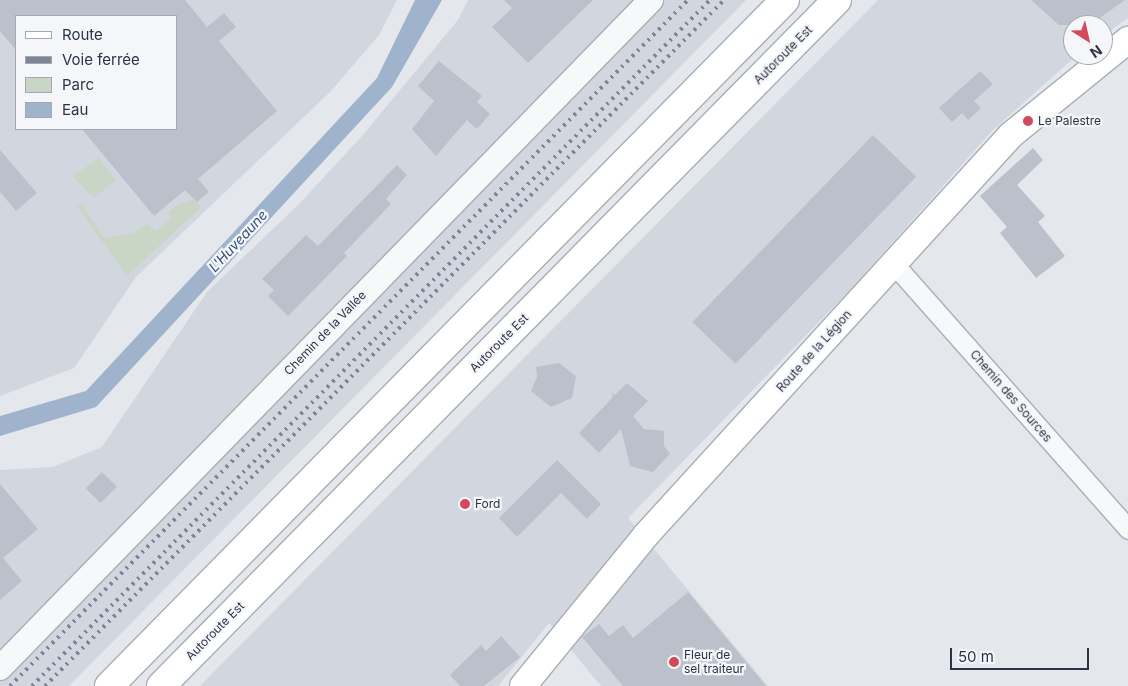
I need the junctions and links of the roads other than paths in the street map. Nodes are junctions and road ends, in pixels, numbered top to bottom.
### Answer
1 (651, 0) edge
2 (785, 0) edge
3 (837, 0) edge
4 (1128, 40) edge
5 (893, 263) junction
6 (1128, 529) edge
7 (0, 668) edge
8 (109, 686) edge
9 (161, 686) edge
10 (523, 686) edge

1 - 7 street, Chemin de la Vallée
2 - 8 highway
3 - 9 highway, Autoroute Est
4 - 5 main road, Route de la Légion
5 - 6 street, Chemin des Sources
5 - 10 main road, Route de la Légion

